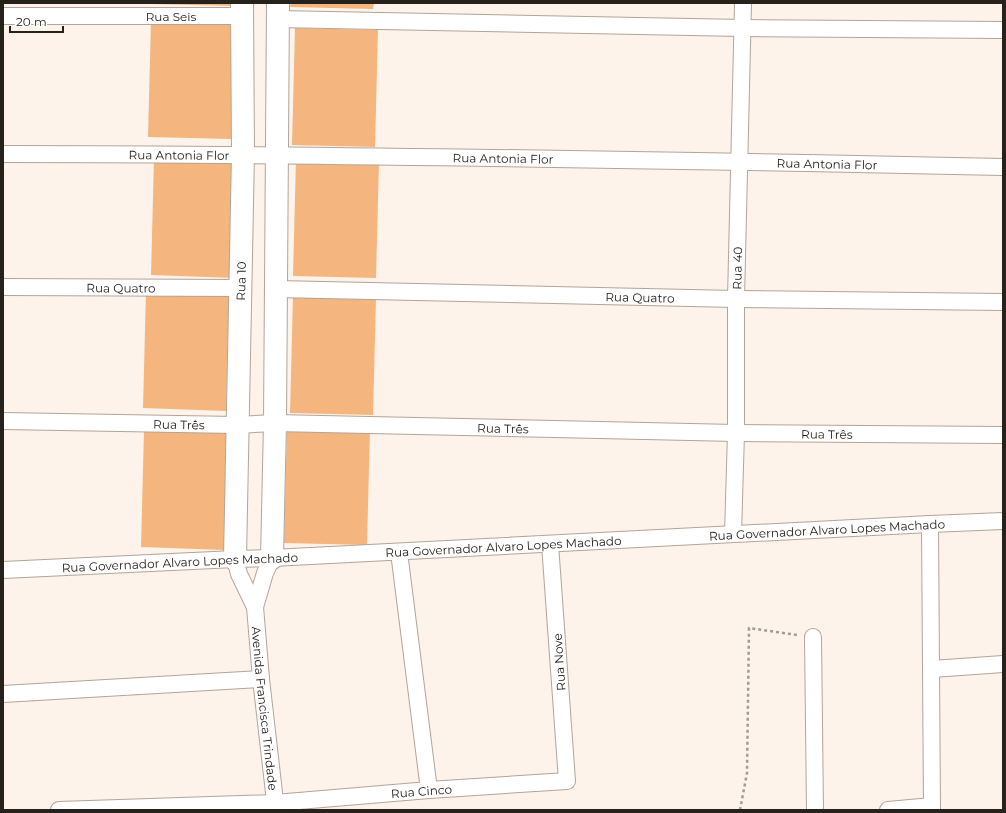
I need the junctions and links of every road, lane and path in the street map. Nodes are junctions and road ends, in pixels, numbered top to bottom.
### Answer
1 (743, 3) edge
2 (242, 10) edge
3 (278, 11) edge
4 (3, 16) edge
5 (743, 28) junction
6 (1003, 30) edge
7 (3, 154) edge
8 (243, 154) junction
9 (277, 155) junction
10 (740, 161) junction
11 (1003, 167) edge
12 (3, 287) edge
13 (240, 288) junction
14 (276, 289) junction
15 (736, 299) junction
16 (1003, 302) edge
17 (3, 421) edge
18 (275, 423) junction
19 (236, 425) junction
20 (736, 432) junction
21 (1003, 435) edge
22 (1003, 521) edge
23 (930, 524) junction
24 (733, 534) junction
25 (550, 544) junction
26 (399, 552) junction
27 (272, 558) junction
28 (235, 559) junction
29 (3, 570) edge
30 (255, 607) junction
31 (813, 637) joint
32 (1003, 664) edge
33 (932, 669) junction
34 (261, 679) junction
35 (3, 694) edge
36 (567, 781) joint
37 (429, 790) junction
38 (276, 806) edge
39 (932, 808) edge
40 (59, 810) edge
41 (740, 810) edge
42 (815, 810) edge
43 (888, 810) edge

1 - 5 street, Rua 40
2 - 4 street, Rua Seis
2 - 8 street, Rua 10
3 - 5 street
3 - 9 street
5 - 6 street
5 - 10 street, Rua 40
7 - 8 street, Rua Antonia Flor
8 - 9 street, Rua Antonia Flor
8 - 13 street, Rua 10
9 - 10 street, Rua Antonia Flor
9 - 14 street
10 - 11 street, Rua Antonia Flor
10 - 15 street, Rua 40
12 - 13 street, Rua Quatro
13 - 19 street, Rua 10
14 - 15 street, Rua Quatro
14 - 18 street
15 - 16 street, Rua Quatro
15 - 20 street, Rua 40
17 - 19 street, Rua Três
18 - 19 street, Rua Três
18 - 20 street, Rua Três
18 - 27 street
19 - 28 street, Rua 10
20 - 21 street, Rua Três
20 - 24 street, Rua 40
22 - 23 street, Rua Governador Alvaro Lopes Machado
23 - 24 street, Rua Governador Alvaro Lopes Machado
23 - 33 street
24 - 25 street, Rua Governador Alvaro Lopes Machado
25 - 26 street, Rua Governador Alvaro Lopes Machado
25 - 36 street, Rua Nove
26 - 27 street, Rua Governador Alvaro Lopes Machado
26 - 37 street
27 - 28 street, Rua Governador Alvaro Lopes Machado
27 - 30 street, Avenida Francisca Trindade
28 - 29 street, Rua Governador Alvaro Lopes Machado
28 - 30 street, Avenida Francisca Trindade
30 - 34 street, Avenida Francisca Trindade
31 - 41 path
31 - 42 street
32 - 33 street
33 - 39 street
34 - 35 street
34 - 38 street, Avenida Francisca Trindade
36 - 37 street, Rua Cinco
37 - 38 street, Rua Cinco
38 - 40 street, Rua Cinco
39 - 43 street

